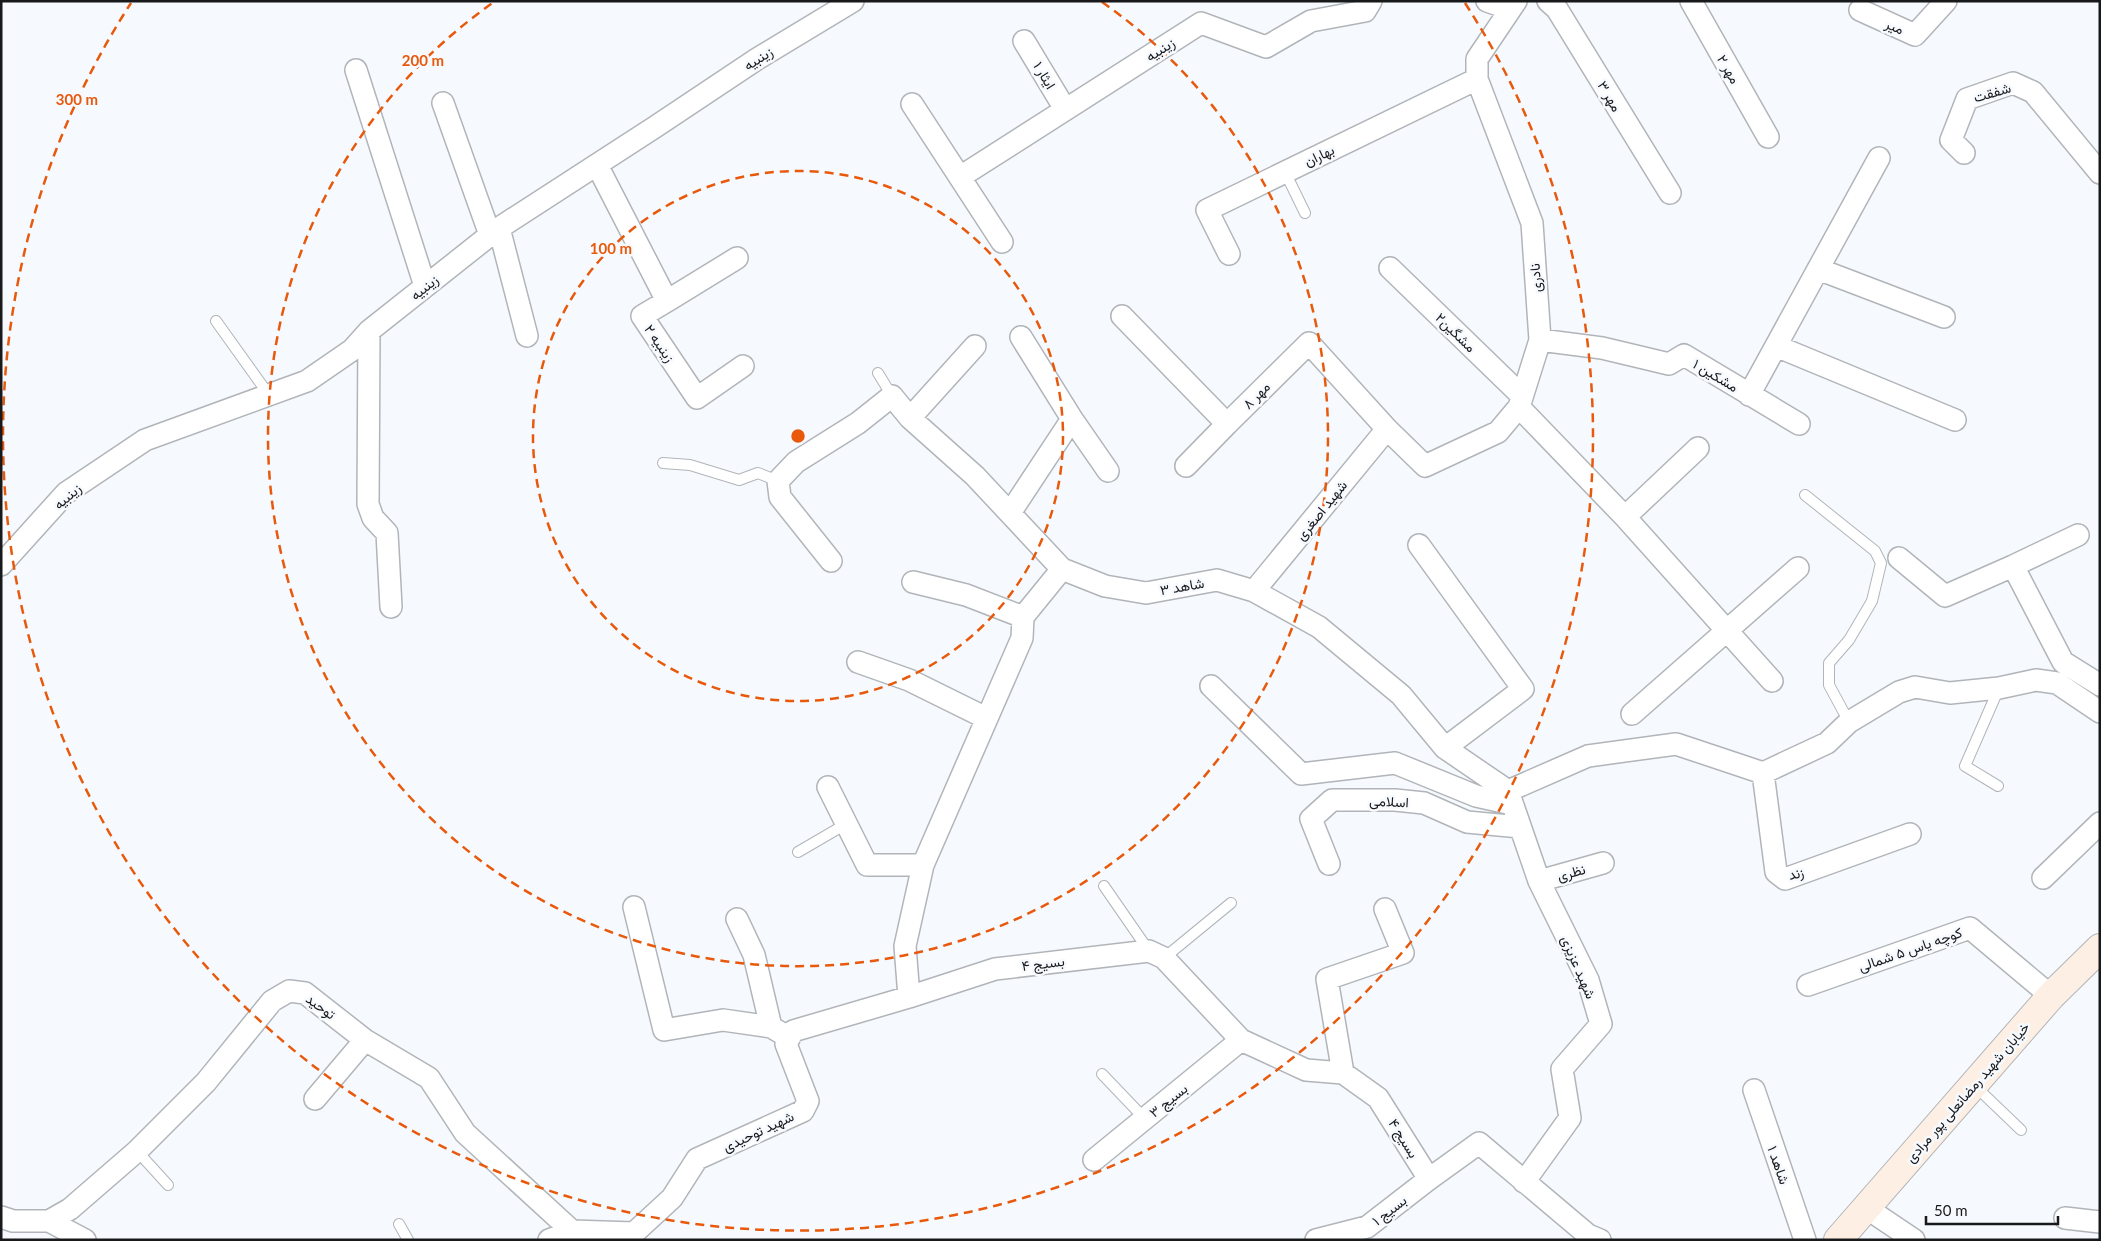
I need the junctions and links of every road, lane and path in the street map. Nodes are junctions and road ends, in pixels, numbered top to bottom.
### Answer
1 (853, 1) edge
2 (1371, 1) edge
3 (1487, 1) edge
4 (1548, 1) edge
5 (1691, 1) edge
6 (1946, 1) edge
7 (1513, 5) edge
8 (1860, 10) dead end
9 (1024, 41) dead end
10 (356, 70) dead end
11 (1477, 78) junction
12 (443, 103) dead end
13 (912, 104) dead end
14 (1065, 109) junction
15 (1768, 137) dead end
16 (1964, 153) dead end
17 (1879, 158) dead end
18 (597, 165) junction
19 (1285, 172) junction
20 (2100, 173) edge
21 (960, 177) junction
22 (1670, 193) dead end
23 (1306, 212) dead end
24 (494, 232) junction
25 (1002, 242) dead end
26 (1229, 254) dead end
27 (737, 258) dead end
28 (1390, 268) dead end
29 (1818, 269) junction
30 (425, 286) junction
31 (667, 301) junction
32 (1122, 316) dead end
33 (1944, 317) dead end
34 (216, 321) dead end
35 (369, 331) junction
36 (527, 336) dead end
37 (1021, 337) dead end
38 (1540, 340) junction
39 (975, 346) dead end
40 (1776, 346) junction
41 (743, 366) dead end
42 (878, 373) dead end
43 (269, 395) junction
44 (1749, 395) junction
45 (892, 396) junction
46 (1520, 402) junction
47 (910, 418) junction
48 (1072, 418) junction
49 (1955, 420) dead end
50 (1227, 424) junction
51 (1799, 424) dead end
52 (1387, 429) junction
53 (1698, 448) dead end
54 (663, 463) dead end
55 (1186, 466) dead end
56 (1108, 471) dead end
57 (778, 481) junction
58 (1805, 495) dead end
59 (1010, 513) junction
60 (1625, 517) junction
61 (2078, 535) dead end
62 (1419, 545) dead end
63 (4, 557) edge
64 (1899, 558) dead end
65 (831, 561) dead end
66 (2013, 566) junction
67 (1798, 568) dead end
68 (1062, 569) junction
69 (913, 582) dead end
70 (1254, 591) junction
71 (391, 607) dead end
72 (1023, 617) junction
73 (1727, 632) junction
74 (858, 662) dead end
75 (1772, 681) dead end
76 (2100, 685) edge
77 (1211, 686) dead end
78 (1999, 688) junction
79 (2100, 712) edge
80 (1632, 714) dead end
81 (986, 718) junction
82 (1849, 722) junction
83 (1445, 748) junction
84 (1763, 773) junction
85 (1998, 786) dead end
86 (828, 787) dead end
87 (1510, 798) junction
88 (2100, 822) edge
89 (846, 824) junction
90 (1520, 827) junction
91 (1910, 834) dead end
92 (798, 852) dead end
93 (1603, 863) dead end
94 (1329, 864) dead end
95 (923, 866) junction
96 (2043, 878) dead end
97 (1539, 881) junction
98 (1104, 886) dead end
99 (1231, 903) dead end
100 (634, 907) dead end
101 (1385, 909) dead end
102 (737, 918) dead end
103 (2100, 948) edge
104 (1156, 954) junction
105 (1808, 985) dead end
106 (2051, 996) junction
107 (909, 997) junction
108 (771, 1027) junction
109 (790, 1038) junction
110 (365, 1040) junction
111 (1241, 1040) junction
112 (1343, 1073) junction
113 (1102, 1074) dead end
114 (1973, 1084) junction
115 (1754, 1090) dead end
116 (315, 1099) dead end
117 (1145, 1118) junction
118 (2021, 1130) dead end
119 (137, 1151) junction
120 (1094, 1160) dead end
121 (1429, 1179) junction
122 (1524, 1182) junction
123 (168, 1185) dead end
124 (1865, 1207) junction
125 (1, 1217) edge
126 (2065, 1218) dead end
127 (49, 1221) junction
128 (2100, 1222) edge
129 (399, 1224) dead end
130 (572, 1231) junction
131 (85, 1240) edge
132 (408, 1240) edge
133 (550, 1240) edge
134 (1316, 1240) edge
135 (1600, 1240) edge
136 (1804, 1240) edge
137 (1838, 1240) edge
138 (1914, 1240) edge

1 - 18 street, زینبیه
2 - 14 street, زینبیه
3 - 7 street
4 - 22 street, مهر ۳
5 - 15 street, مهر ۲
6 - 8 street, میر
7 - 11 street, نادری
9 - 14 street, ایثار ۱
10 - 30 street
11 - 19 street, بهاران
11 - 38 street, نادری
12 - 24 street
13 - 21 street
14 - 21 street, زینبیه
16 - 20 street, شفقت
17 - 29 street
18 - 24 street, زینبیه
18 - 31 street
19 - 23 lane
19 - 26 street, بهاران
21 - 25 street
24 - 30 street, زینبیه
24 - 36 street
27 - 31 street
28 - 46 street, مشگین۲
29 - 33 street
29 - 40 street
30 - 35 street, زینبیه
31 - 41 street, زینبیه ۲
32 - 50 street
34 - 43 lane
35 - 43 street, زینبیه
35 - 71 street
37 - 48 street
38 - 44 street, مشکین ۱
38 - 46 street, نادری
39 - 47 street
40 - 44 street
40 - 49 street
42 - 45 lane
43 - 63 street, زینبیه
44 - 51 street, مشکین ۱
45 - 47 street, شاهد ۳
45 - 57 street
46 - 52 street, نادری
46 - 60 street, مشگین۲
47 - 59 street, شاهد ۳
48 - 56 street
48 - 59 street
50 - 52 street, مهر ۸
50 - 55 street
52 - 70 street, شهید اصغری
53 - 60 street
54 - 57 lane
57 - 65 street
58 - 82 lane
59 - 68 street, شاهد ۳
60 - 73 street, مشگین۲
61 - 66 street
62 - 83 street
64 - 66 street
66 - 76 street
67 - 73 street
68 - 70 street, شاهد ۳
68 - 72 street
69 - 72 street
70 - 83 street, شاهد ۳
72 - 81 street
73 - 75 street, مشگین۲
73 - 80 street
74 - 81 street
77 - 87 street
78 - 79 street
78 - 82 street
78 - 85 lane
81 - 95 street
82 - 84 street
83 - 87 street, شاهد ۳
84 - 87 street
84 - 91 street, زند
86 - 89 street
87 - 90 street, شهید عزیزی
88 - 96 street
89 - 92 lane
89 - 95 street
90 - 94 street, اسلامی
90 - 97 street, شهید عزیزی
93 - 97 street, نظری
95 - 107 street
97 - 122 street, شهید عزیزی
98 - 104 lane
99 - 104 lane
100 - 108 street
101 - 112 street
102 - 108 street
103 - 106 street, خیابان شهید رمضانعلی پور مرادی
104 - 107 street, بسیج ۴
104 - 111 street
105 - 106 street, کوچه یاس ۵ شمالی
106 - 114 street, خیابان شهید رمضانعلی پور مرادی
107 - 109 street
108 - 109 street
109 - 130 street, شهید توحیدی
110 - 116 street
110 - 119 street, توحید
110 - 130 street, توحید
111 - 112 street
111 - 117 street, بسیج ۳
112 - 121 street, بسیج ۴
113 - 117 lane
114 - 118 lane
114 - 124 street, خیابان شهید رمضانعلی پور مرادی
115 - 136 street, شاهد ۱
117 - 120 street, بسیج ۳
119 - 123 lane
119 - 127 street, توحید
121 - 122 street
121 - 134 street, بسیج ۱
122 - 135 street
124 - 137 street, خیابان شهید رمضانعلی پور مرادی
124 - 138 street
125 - 127 street, توحید
126 - 128 street
127 - 131 street, توحید
129 - 132 lane
130 - 133 street

